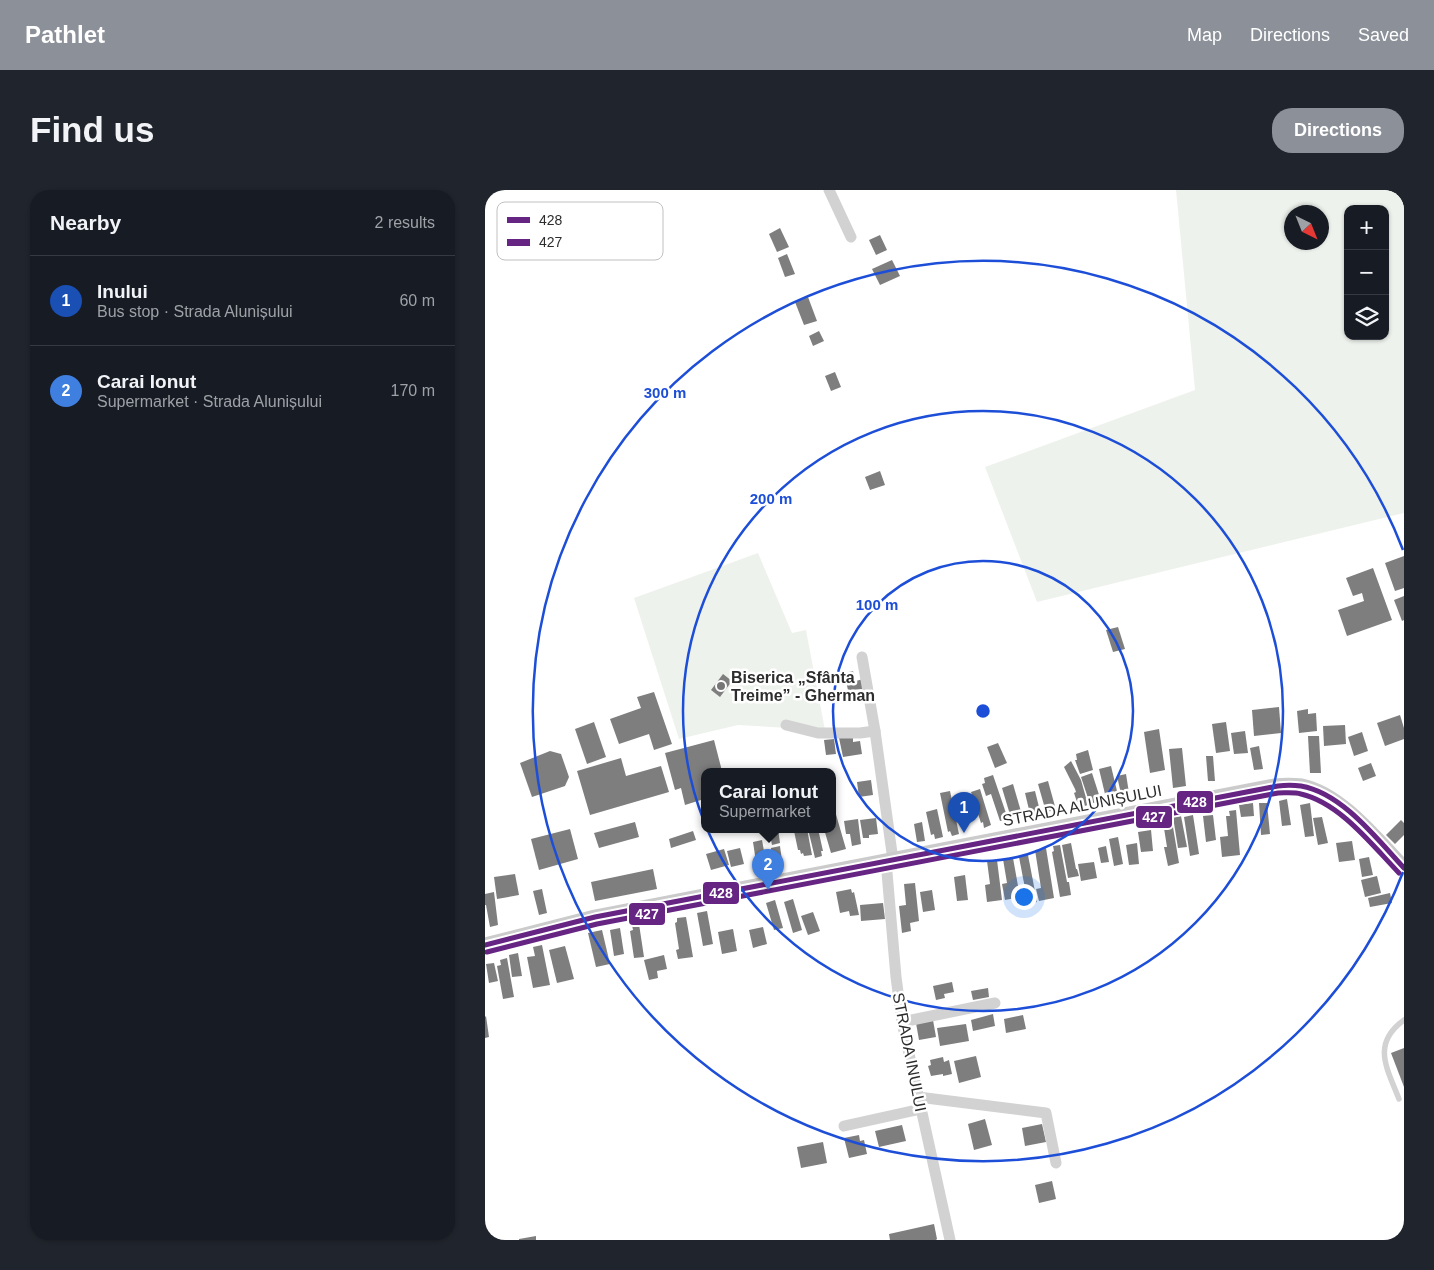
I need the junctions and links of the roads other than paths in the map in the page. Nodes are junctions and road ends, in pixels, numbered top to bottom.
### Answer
1 (829, 190) edge
2 (851, 237) dead end
3 (862, 657) dead end
4 (786, 725) dead end
5 (875, 731) junction
6 (890, 860) junction
7 (1404, 868) edge
8 (485, 945) edge
9 (995, 1003) dead end
10 (1404, 1020) edge
11 (902, 1022) junction
12 (1399, 1099) dead end
13 (920, 1103) junction
14 (844, 1126) dead end
15 (1056, 1163) dead end
16 (949, 1240) edge

1 - 2 street
3 - 5 street, STRADA INULUI
4 - 5 street
5 - 6 street, STRADA INULUI
6 - 7 main road, STRADA ALUNIȘULUI
6 - 8 main road, STRADA ALUNIȘULUI
6 - 11 street, STRADA INULUI
9 - 11 street
10 - 12 lane
11 - 13 street, STRADA INULUI
13 - 14 street
13 - 15 street
13 - 16 street, STRADA INULUI

